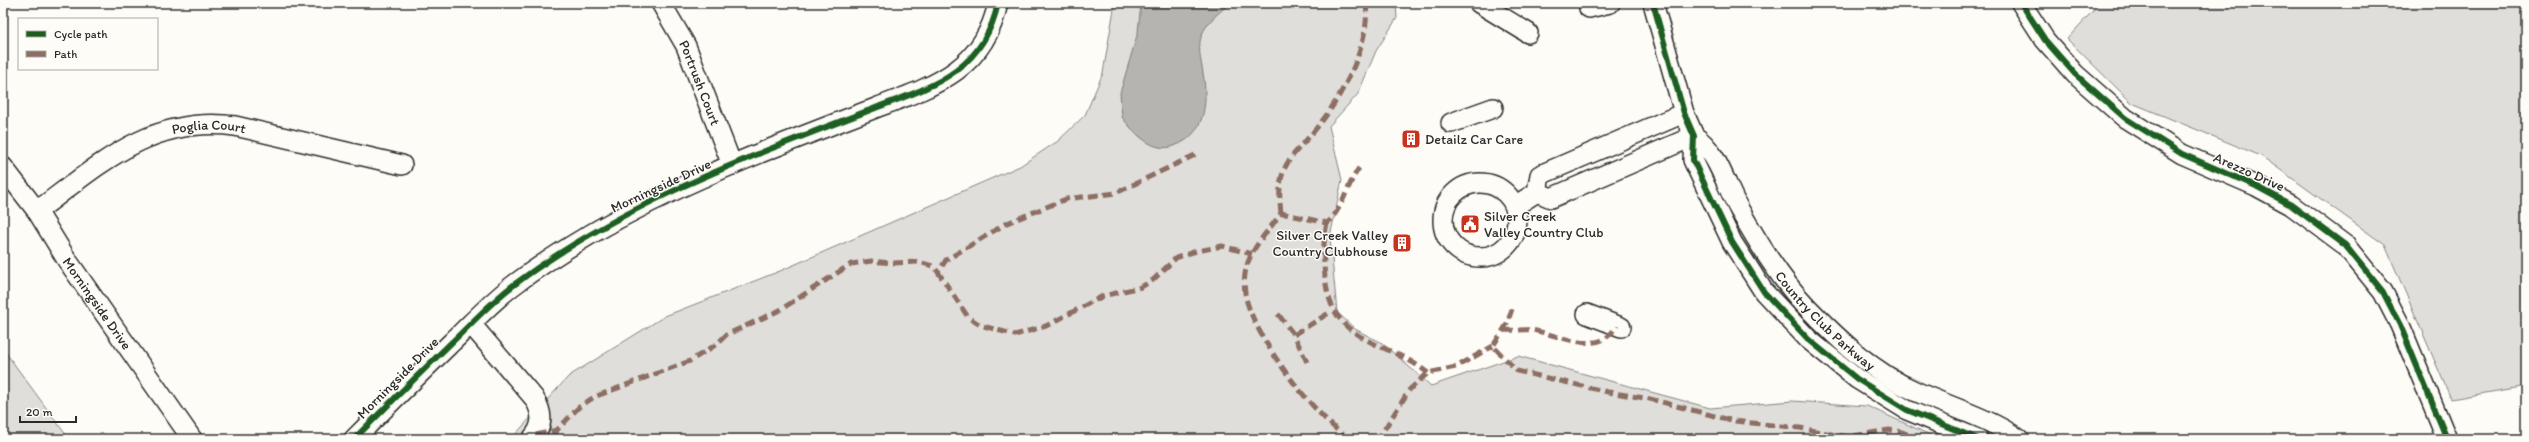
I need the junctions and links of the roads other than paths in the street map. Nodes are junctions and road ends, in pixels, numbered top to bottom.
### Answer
1 (661, 3) edge
2 (998, 3) edge
3 (1479, 3) edge
4 (1610, 3) edge
5 (1653, 3) edge
6 (2021, 3) edge
7 (1589, 8) dead end
8 (1528, 33) dead end
9 (1493, 108) dead end
10 (1684, 113) junction
11 (1451, 123) dead end
12 (1694, 136) junction
13 (1573, 161) junction
14 (402, 165) dead end
15 (732, 165) junction
16 (3, 167) edge
17 (1580, 186) junction
18 (1537, 192) junction
19 (1514, 206) dead end
20 (37, 211) junction
21 (1794, 292) junction
22 (1778, 308) junction
23 (1587, 314) dead end
24 (471, 324) junction
25 (1621, 327) dead end
26 (1976, 416) junction
27 (1973, 437) edge
28 (192, 439) edge
29 (354, 439) edge
30 (532, 439) edge
31 (2019, 439) edge
32 (2446, 439) edge

1 - 15 street, Portrush Court
2 - 15 street, Morningside Drive
3 - 8 street
4 - 7 street
5 - 10 street, Country Club Parkway
6 - 32 street, Arezzo Drive
9 - 11 street
10 - 12 street, Country Club Parkway
10 - 13 street
12 - 17 street
12 - 21 street, Country Club Parkway
12 - 22 street, Country Club Parkway
13 - 17 street
13 - 18 street
14 - 20 street, Poglia Court
15 - 24 street, Morningside Drive
16 - 20 street, Morningside Drive
17 - 18 street
18 - 19 street
20 - 28 street, Morningside Drive
21 - 22 street
21 - 26 street, Country Club Parkway
22 - 27 street, Country Club Parkway
23 - 25 street
24 - 29 street, Morningside Drive
24 - 30 street
26 - 27 street
26 - 31 street, Country Club Parkway

